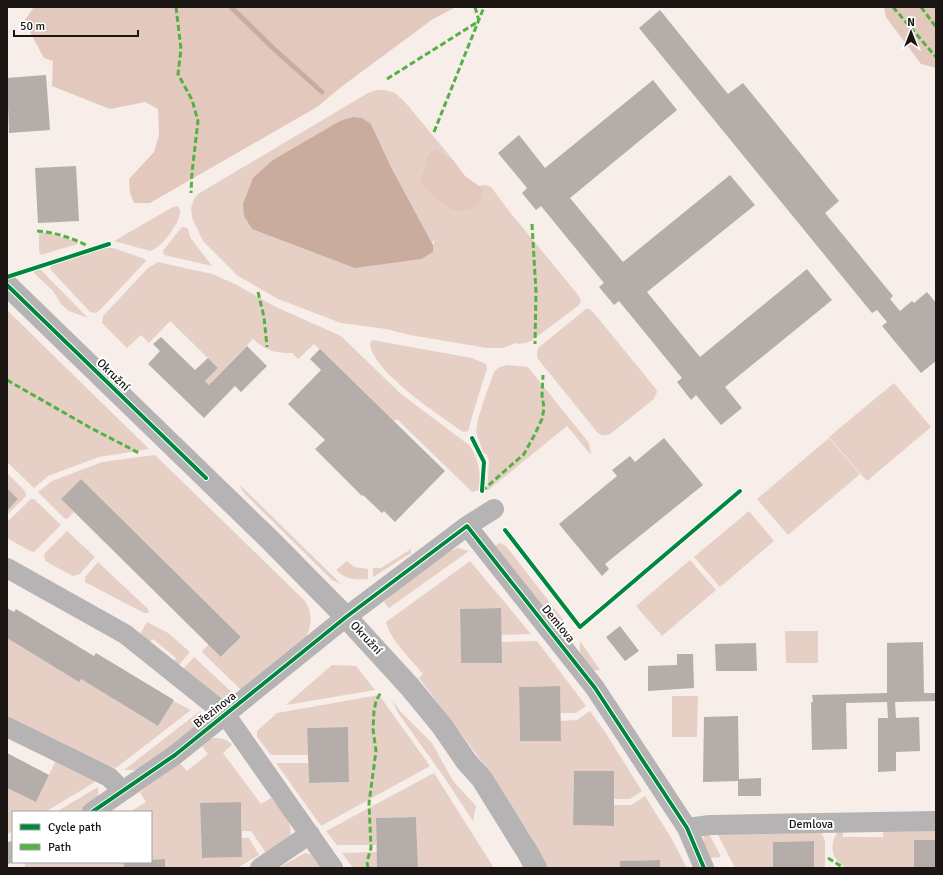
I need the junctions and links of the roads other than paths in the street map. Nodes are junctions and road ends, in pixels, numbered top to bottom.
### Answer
1 (7, 285) edge
2 (494, 509) dead end
3 (467, 526) junction
4 (7, 568) edge
5 (346, 617) junction
6 (225, 714) junction
7 (7, 727) edge
8 (123, 791) junction
9 (93, 811) edge
10 (936, 821) edge
11 (687, 828) junction
12 (310, 834) junction
13 (260, 868) edge
14 (333, 868) edge
15 (536, 868) edge
16 (704, 868) edge

1 - 5 street, Okružní
2 - 3 street
3 - 5 street
3 - 11 street, Demlova
4 - 6 street, Březinova
5 - 6 street, Březinova
5 - 15 street, Okružní
6 - 8 street, Březinova
6 - 12 street, Březinova
7 - 8 street
8 - 9 street, Březinova
10 - 11 street, Demlova
11 - 16 street, Demlova
12 - 13 street
12 - 14 street, Březinova

